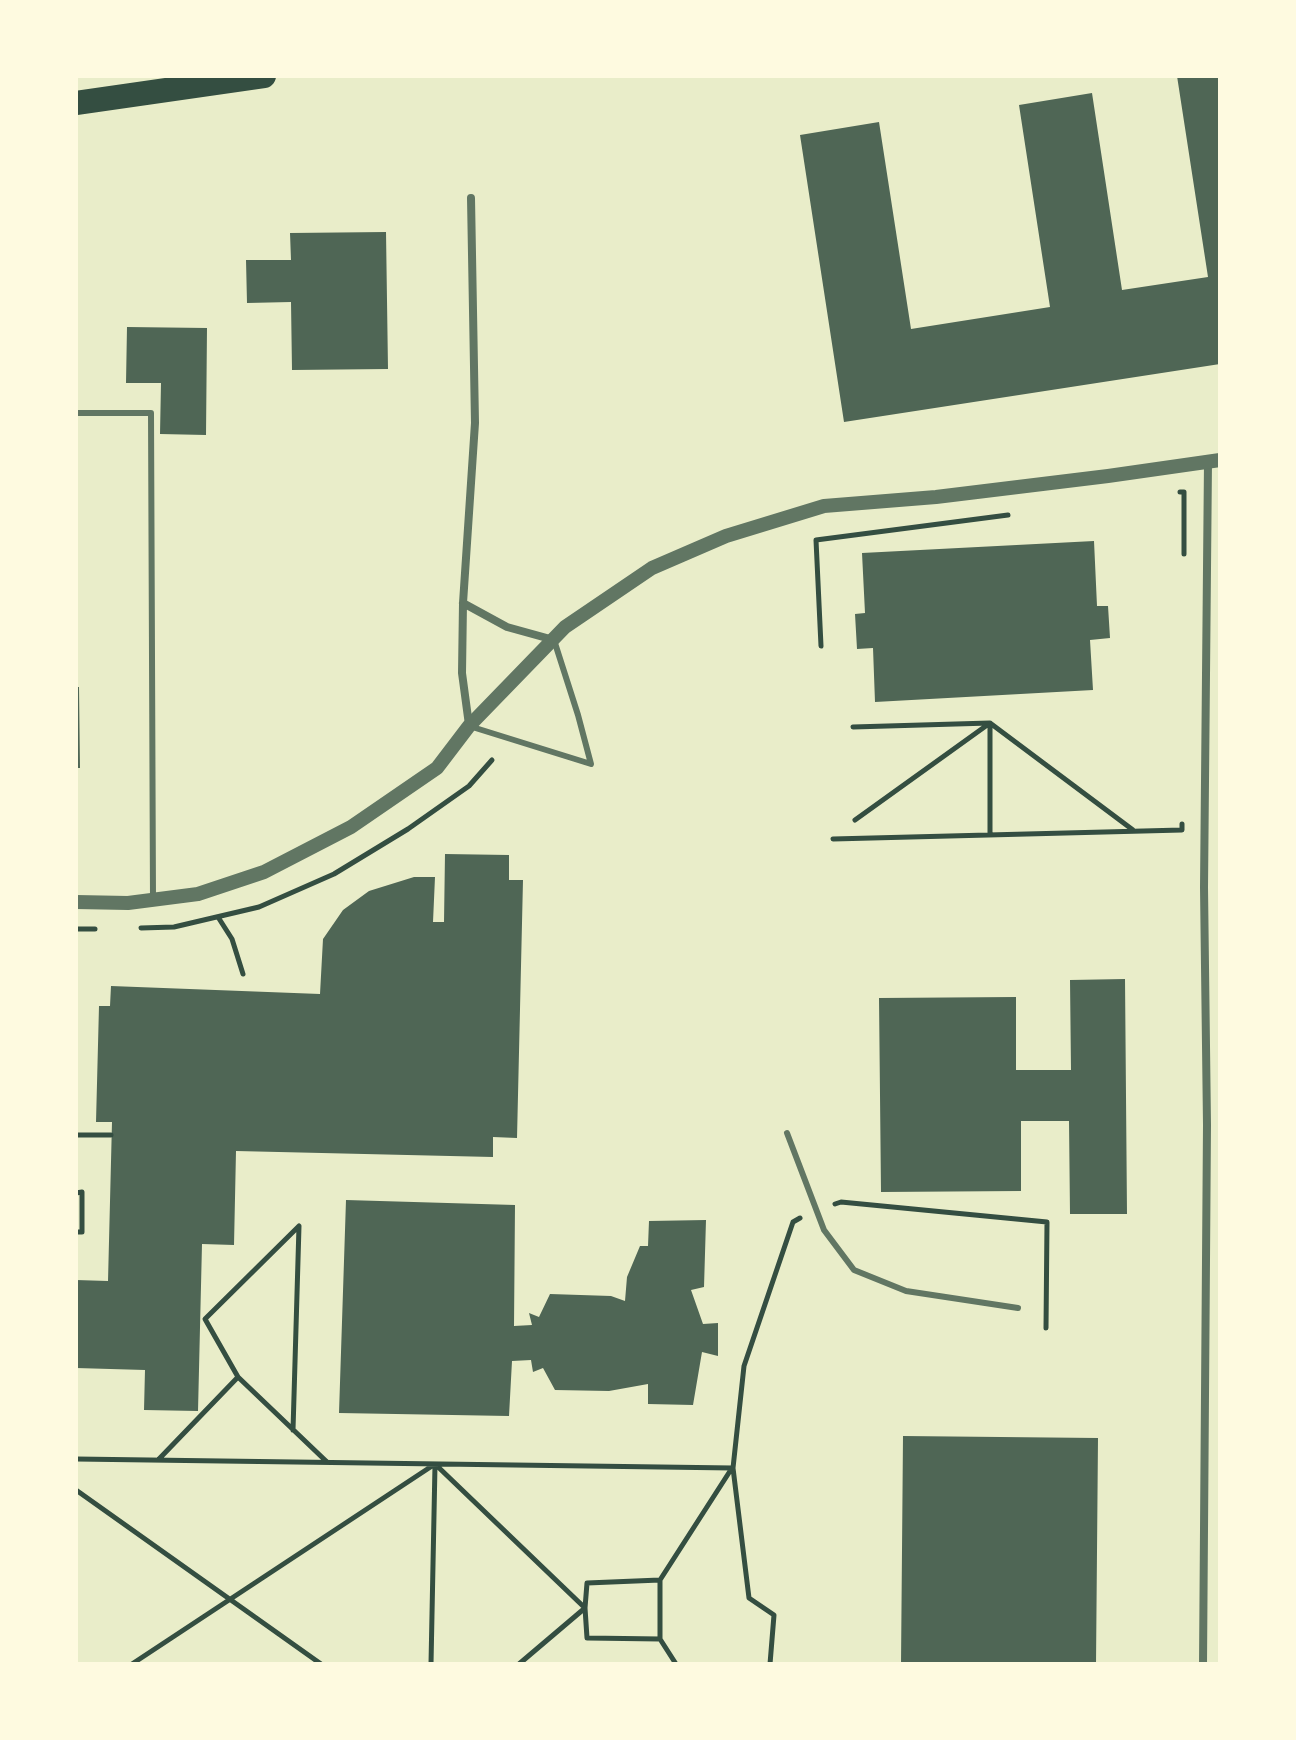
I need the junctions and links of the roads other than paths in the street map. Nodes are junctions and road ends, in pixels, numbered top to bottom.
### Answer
1 (264, 76) edge
2 (76, 103) edge
3 (471, 198) dead end
4 (76, 413) edge
5 (1214, 461) edge
6 (463, 603) junction
7 (554, 640) junction
8 (469, 726) junction
9 (153, 900) junction
10 (76, 902) edge
11 (787, 1133) dead end
12 (1018, 1308) dead end
13 (1203, 1664) edge

1 - 2 highway
3 - 6 street
4 - 9 lane
5 - 7 street
5 - 13 street
6 - 7 street
6 - 8 street
7 - 8 street
7 - 8 lane
8 - 9 street
9 - 10 street
11 - 12 lane

